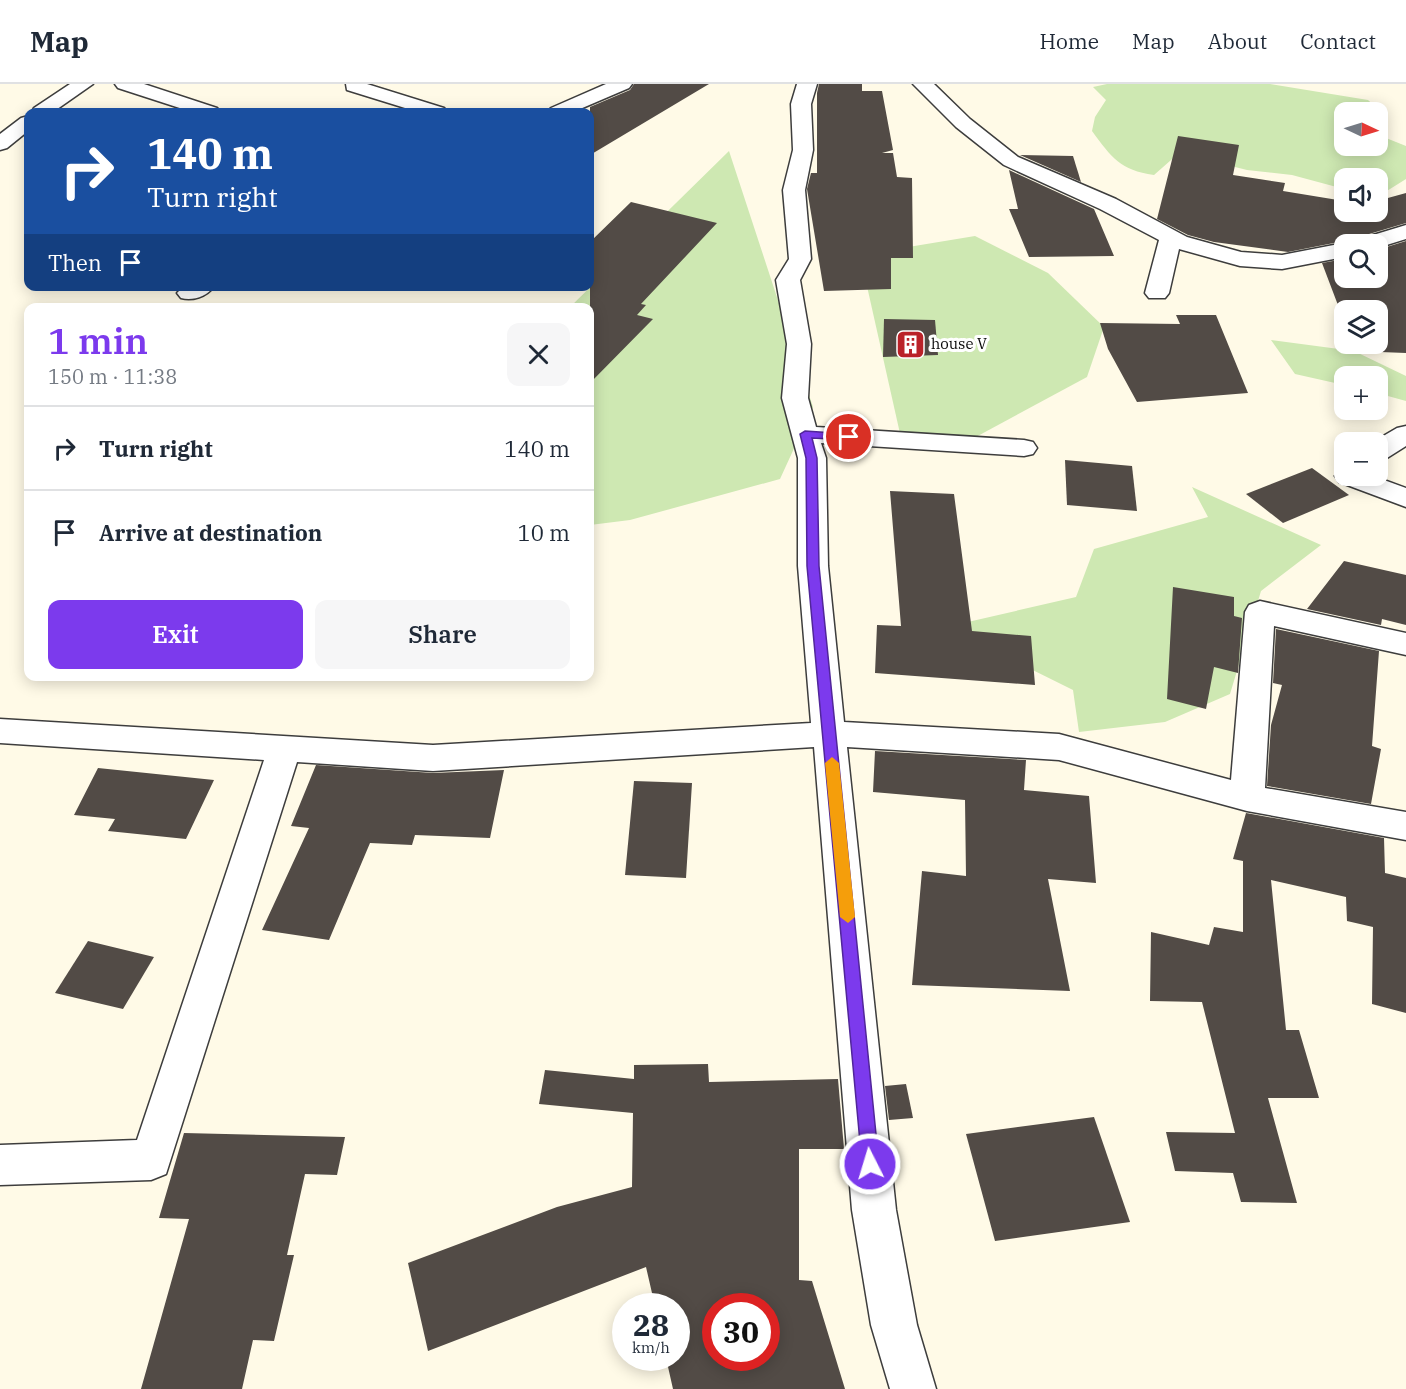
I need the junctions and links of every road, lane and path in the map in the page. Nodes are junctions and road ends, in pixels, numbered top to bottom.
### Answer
1 (83, 84) edge
2 (125, 84) edge
3 (622, 84) edge
4 (807, 84) edge
5 (924, 84) edge
6 (354, 86) dead end
7 (46, 108) edge
8 (198, 108) edge
9 (424, 108) edge
10 (567, 108) edge
11 (24, 125) edge
12 (0, 144) edge
13 (1406, 232) edge
14 (1388, 238) edge
15 (1175, 240) junction
16 (1334, 252) edge
17 (1156, 293) dead end
18 (805, 434) junction
19 (1406, 434) edge
20 (1388, 445) edge
21 (1024, 448) dead end
22 (1375, 486) edge
23 (1406, 498) edge
24 (1406, 644) edge
25 (0, 731) edge
26 (829, 734) junction
27 (284, 749) junction
28 (1247, 798) junction
29 (1406, 826) edge
30 (0, 1165) edge
31 (913, 1389) edge

1 - 7 street
2 - 8 street
3 - 10 street
4 - 18 street
5 - 15 street
6 - 9 street
11 - 12 street
13 - 14 street
15 - 16 street
15 - 17 street
18 - 21 street
18 - 26 street
19 - 20 street
22 - 23 street
24 - 28 street
25 - 27 street
26 - 27 street
26 - 28 street
26 - 31 street
27 - 30 street
28 - 29 street

